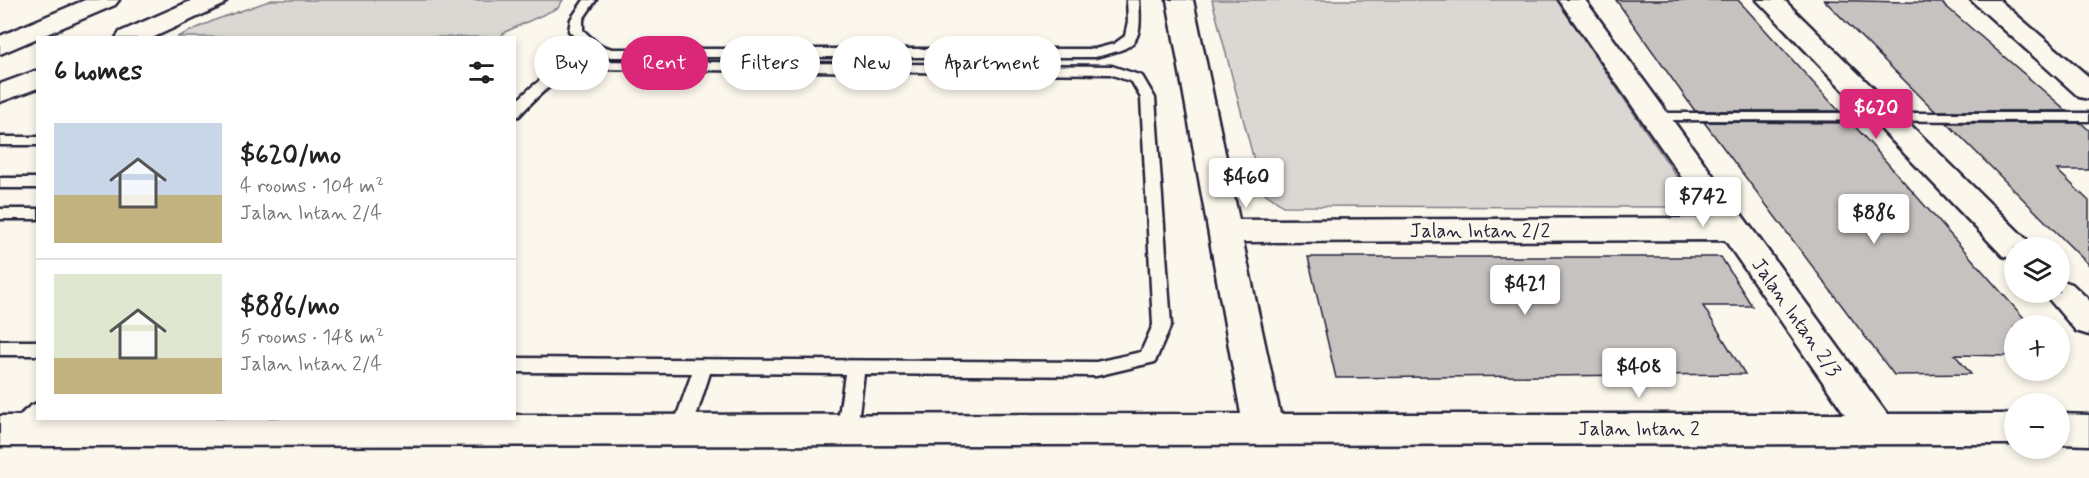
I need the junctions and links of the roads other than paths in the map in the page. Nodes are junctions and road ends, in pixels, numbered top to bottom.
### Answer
1 (105, 0) edge
2 (214, 0) edge
3 (590, 0) edge
4 (1132, 0) edge
5 (1180, 0) edge
6 (1572, 0) edge
7 (1770, 0) edge
8 (1984, 0) edge
9 (133, 36) edge
10 (0, 46) edge
11 (36, 79) edge
12 (2089, 91) edge
13 (0, 94) edge
14 (516, 111) edge
15 (1884, 116) junction
16 (1655, 117) junction
17 (2089, 117) edge
18 (0, 141) edge
19 (36, 141) edge
20 (0, 183) edge
21 (36, 183) edge
22 (0, 214) edge
23 (36, 214) edge
24 (1734, 229) junction
25 (1225, 231) junction
26 (2004, 237) edge
27 (2070, 302) edge
28 (2089, 322) edge
29 (0, 348) edge
30 (36, 348) edge
31 (516, 365) edge
32 (704, 367) junction
33 (855, 368) junction
34 (19, 424) edge
35 (1263, 428) junction
36 (1876, 428) junction
37 (682, 429) junction
38 (847, 429) junction
39 (2004, 429) edge
40 (2070, 429) edge
41 (2089, 430) edge

1 - 10 street
2 - 9 street
3 - 4 lane
5 - 25 street
6 - 16 street, Jalan Intan 2/3
7 - 15 street
8 - 12 street
11 - 13 street
14 - 33 lane
15 - 16 lane
15 - 17 lane
15 - 26 street
16 - 24 street, Jalan Intan 2/3
18 - 19 lane
20 - 21 lane
22 - 23 lane
24 - 25 street, Jalan Intan 2/2
24 - 36 street, Jalan Intan 2/3
25 - 35 street
27 - 28 street
29 - 30 lane
31 - 32 lane
32 - 33 lane
32 - 37 lane
33 - 38 lane
34 - 37 street, Jalan Intan 2
35 - 36 street, Jalan Intan 2
35 - 38 street, Jalan Intan 2
36 - 39 street, Jalan Intan 2
37 - 38 street, Jalan Intan 2
40 - 41 street

